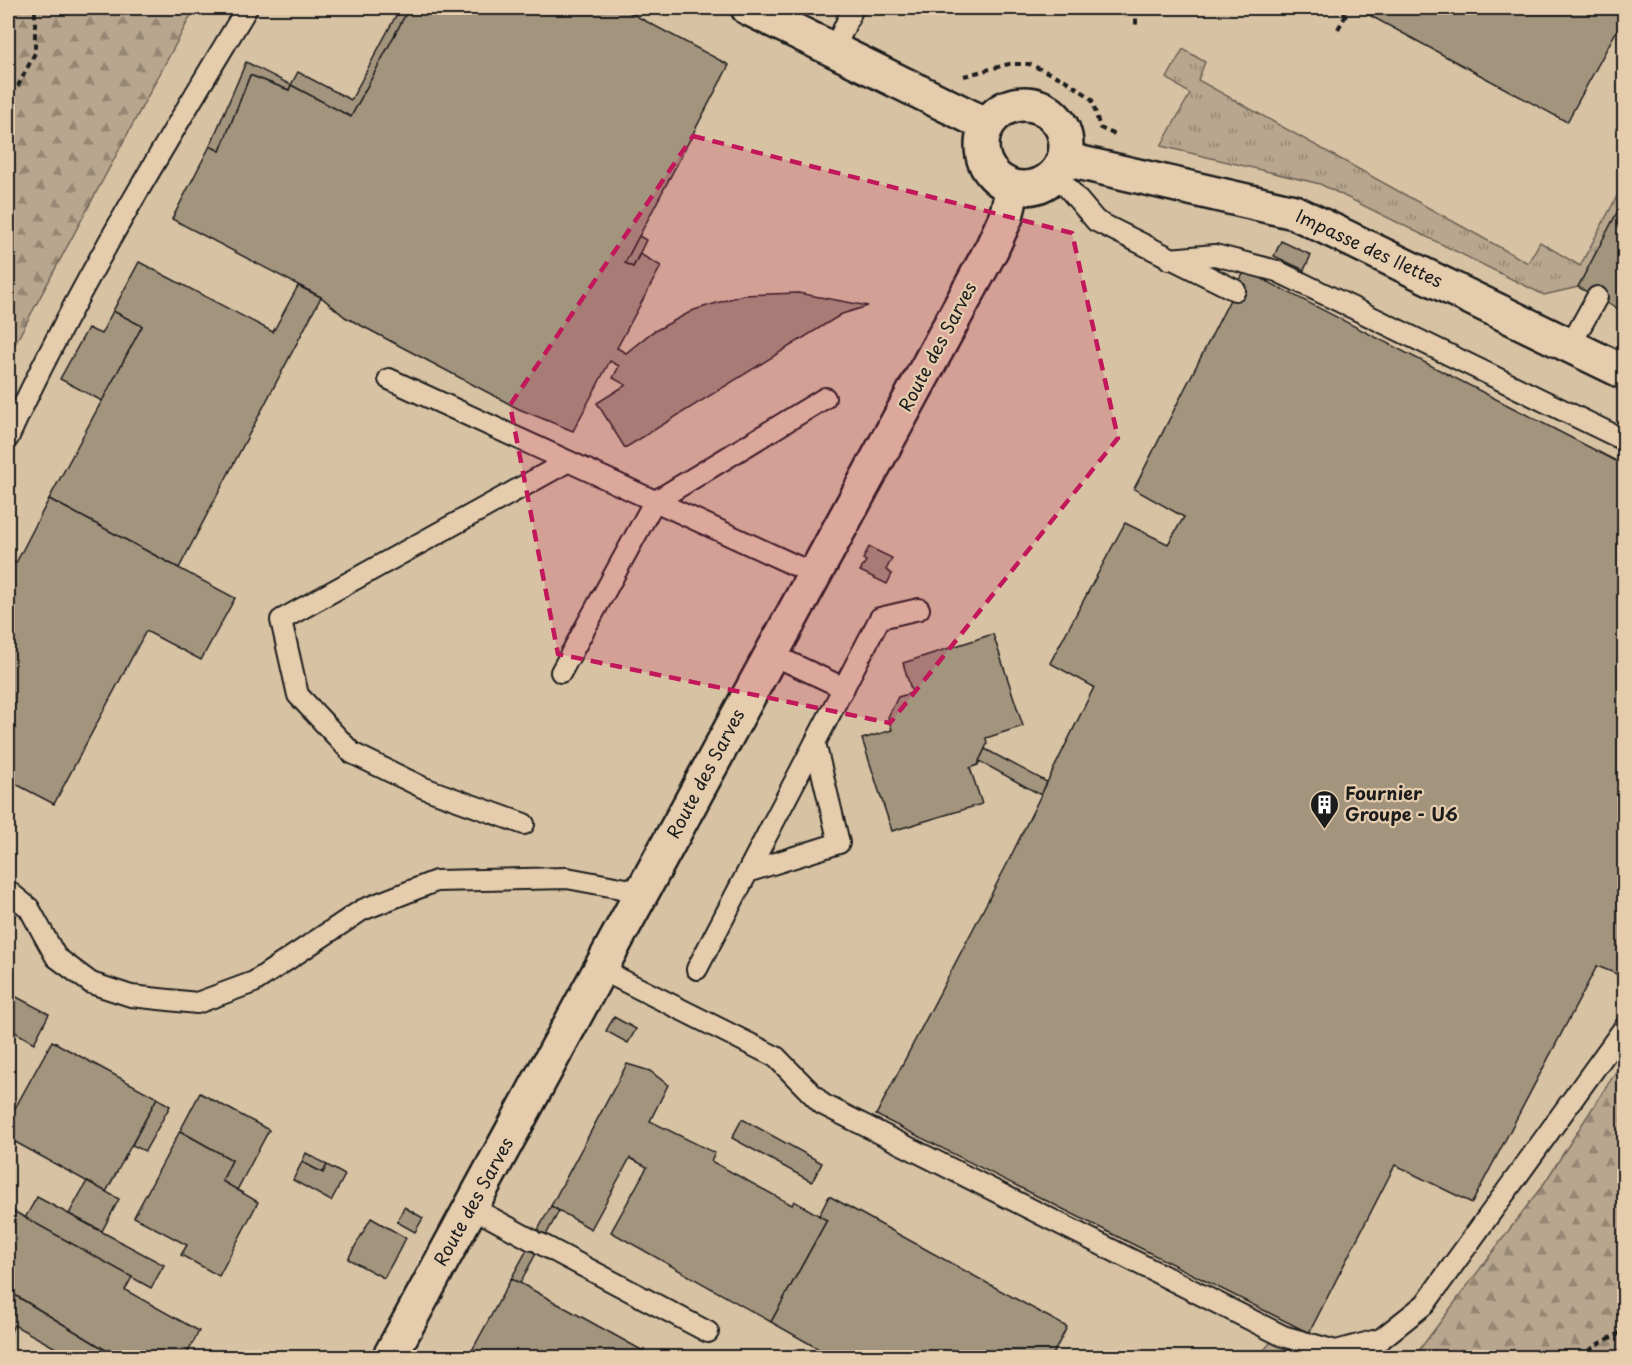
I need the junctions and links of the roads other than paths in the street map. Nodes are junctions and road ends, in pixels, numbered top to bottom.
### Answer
1 (247, 8) edge
2 (748, 8) edge
3 (853, 8) edge
4 (834, 50) junction
5 (987, 126) junction
6 (1060, 166) junction
7 (1013, 188) junction
8 (1169, 259) junction
9 (1235, 290) dead end
10 (1597, 297) dead end
11 (1570, 346) junction
12 (1624, 372) edge
13 (389, 379) dead end
14 (825, 398) dead end
15 (8, 438) edge
16 (1624, 440) edge
17 (567, 462) junction
18 (654, 502) junction
19 (814, 574) junction
20 (919, 609) dead end
21 (771, 654) junction
22 (561, 672) dead end
23 (844, 688) junction
24 (815, 743) junction
25 (524, 824) dead end
26 (750, 871) junction
27 (8, 891) edge
28 (642, 892) junction
29 (600, 969) junction
30 (698, 969) dead end
31 (1624, 1028) edge
32 (471, 1207) junction
33 (708, 1332) dead end
34 (389, 1358) edge

1 - 15 lane
2 - 4 street
3 - 4 lane
4 - 5 street
5 - 6 street
5 - 7 street
6 - 7 street
6 - 8 lane
6 - 11 street, Impasse des Ilettes
7 - 19 street, Route des Sarves
8 - 9 lane
8 - 16 lane
10 - 11 lane
11 - 12 street, Impasse des Ilettes
13 - 17 lane
14 - 18 lane
17 - 18 lane
17 - 25 lane
18 - 19 lane
18 - 22 lane
19 - 21 street, Route des Sarves
20 - 23 lane
21 - 23 lane
21 - 28 street, Route des Sarves
23 - 24 lane
24 - 26 lane
24 - 26 lane
26 - 30 lane
27 - 28 lane
28 - 29 street, Route des Sarves
29 - 31 lane
29 - 32 street, Route des Sarves
32 - 33 lane
32 - 34 street, Route des Sarves

